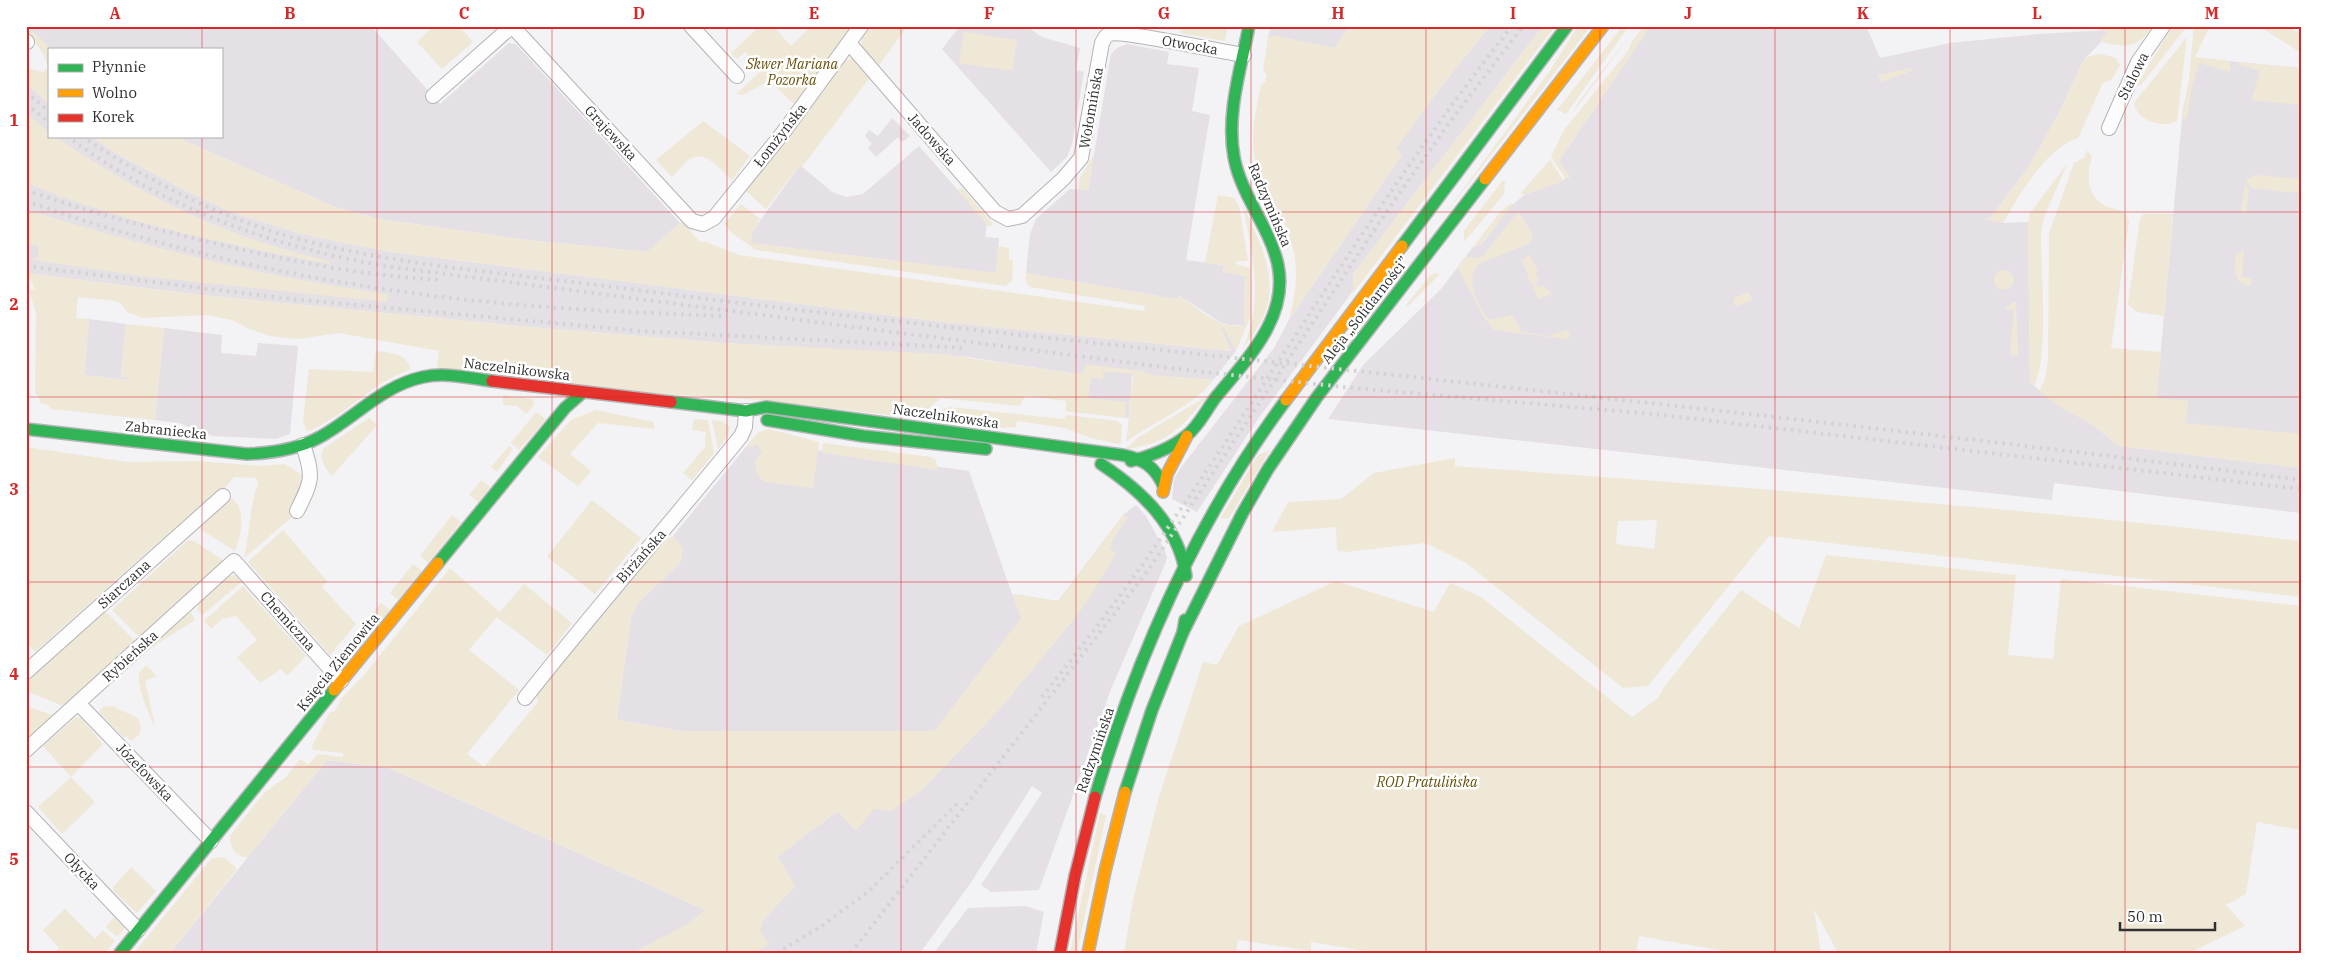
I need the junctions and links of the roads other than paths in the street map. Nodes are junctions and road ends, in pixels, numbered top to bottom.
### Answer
1 (512, 26) edge
2 (691, 26) edge
3 (862, 26) edge
4 (1249, 26) edge
5 (1567, 26) edge
6 (1602, 26) edge
7 (2163, 26) edge
8 (1106, 36) joint
9 (849, 42) junction
10 (1244, 55) junction
11 (737, 76) dead end
12 (432, 96) dead end
13 (2110, 128) dead end
14 (1022, 216) joint
15 (714, 218) joint
16 (582, 393) junction
17 (746, 411) junction
18 (26, 429) edge
19 (1188, 434) junction
20 (303, 445) junction
21 (995, 450) dead end
22 (1011, 452) dead end
23 (1141, 459) junction
24 (1101, 464) junction
25 (1140, 483) junction
26 (1164, 487) junction
27 (223, 496) dead end
28 (297, 511) dead end
29 (1163, 517) junction
30 (234, 561) joint
31 (1186, 566) junction
32 (1183, 632) junction
33 (26, 672) edge
34 (341, 681) junction
35 (526, 698) dead end
36 (78, 703) junction
37 (26, 750) edge
38 (26, 812) edge
39 (211, 841) junction
40 (138, 930) junction
41 (120, 953) edge
42 (1060, 953) edge
43 (1088, 953) edge

1 - 12 street
1 - 15 street, Grajewska
2 - 11 street
3 - 9 street, Łomżyńska
4 - 10 main road, Radzymińska
5 - 31 main road, Aleja „Solidarności”
6 - 32 main road, Aleja „Solidarności”
7 - 13 street, Stalowa
8 - 10 street, Otwocka
8 - 14 street, Wołomińska
9 - 14 street, Jadowska
9 - 15 street, Łomżyńska
10 - 19 main road, Radzymińska
16 - 17 main road, Naczelnikowska
16 - 20 main road, Naczelnikowska
16 - 34 main road, Księcia Ziemowita
17 - 21 main road, Naczelnikowska
17 - 23 main road, Naczelnikowska
17 - 35 street, Birżańska
18 - 20 main road, Zabraniecka
19 - 23 main road, Radzymińska
19 - 26 main road
20 - 28 street
22 - 24 main road
23 - 24 main road
23 - 25 main road
23 - 26 main road
24 - 25 main road
25 - 29 main road
26 - 29 main road
27 - 33 street, Siarczana
29 - 31 main road
30 - 34 street, Chemiczna
30 - 36 street, Rybieńska
31 - 32 main road
31 - 42 main road, Radzymińska
32 - 43 main road
34 - 39 main road, Księcia Ziemowita
36 - 37 street, Rybieńska
36 - 39 street, Józefowska
38 - 40 street, Ołycka
39 - 40 main road, Księcia Ziemowita
40 - 41 main road, Księcia Ziemowita

